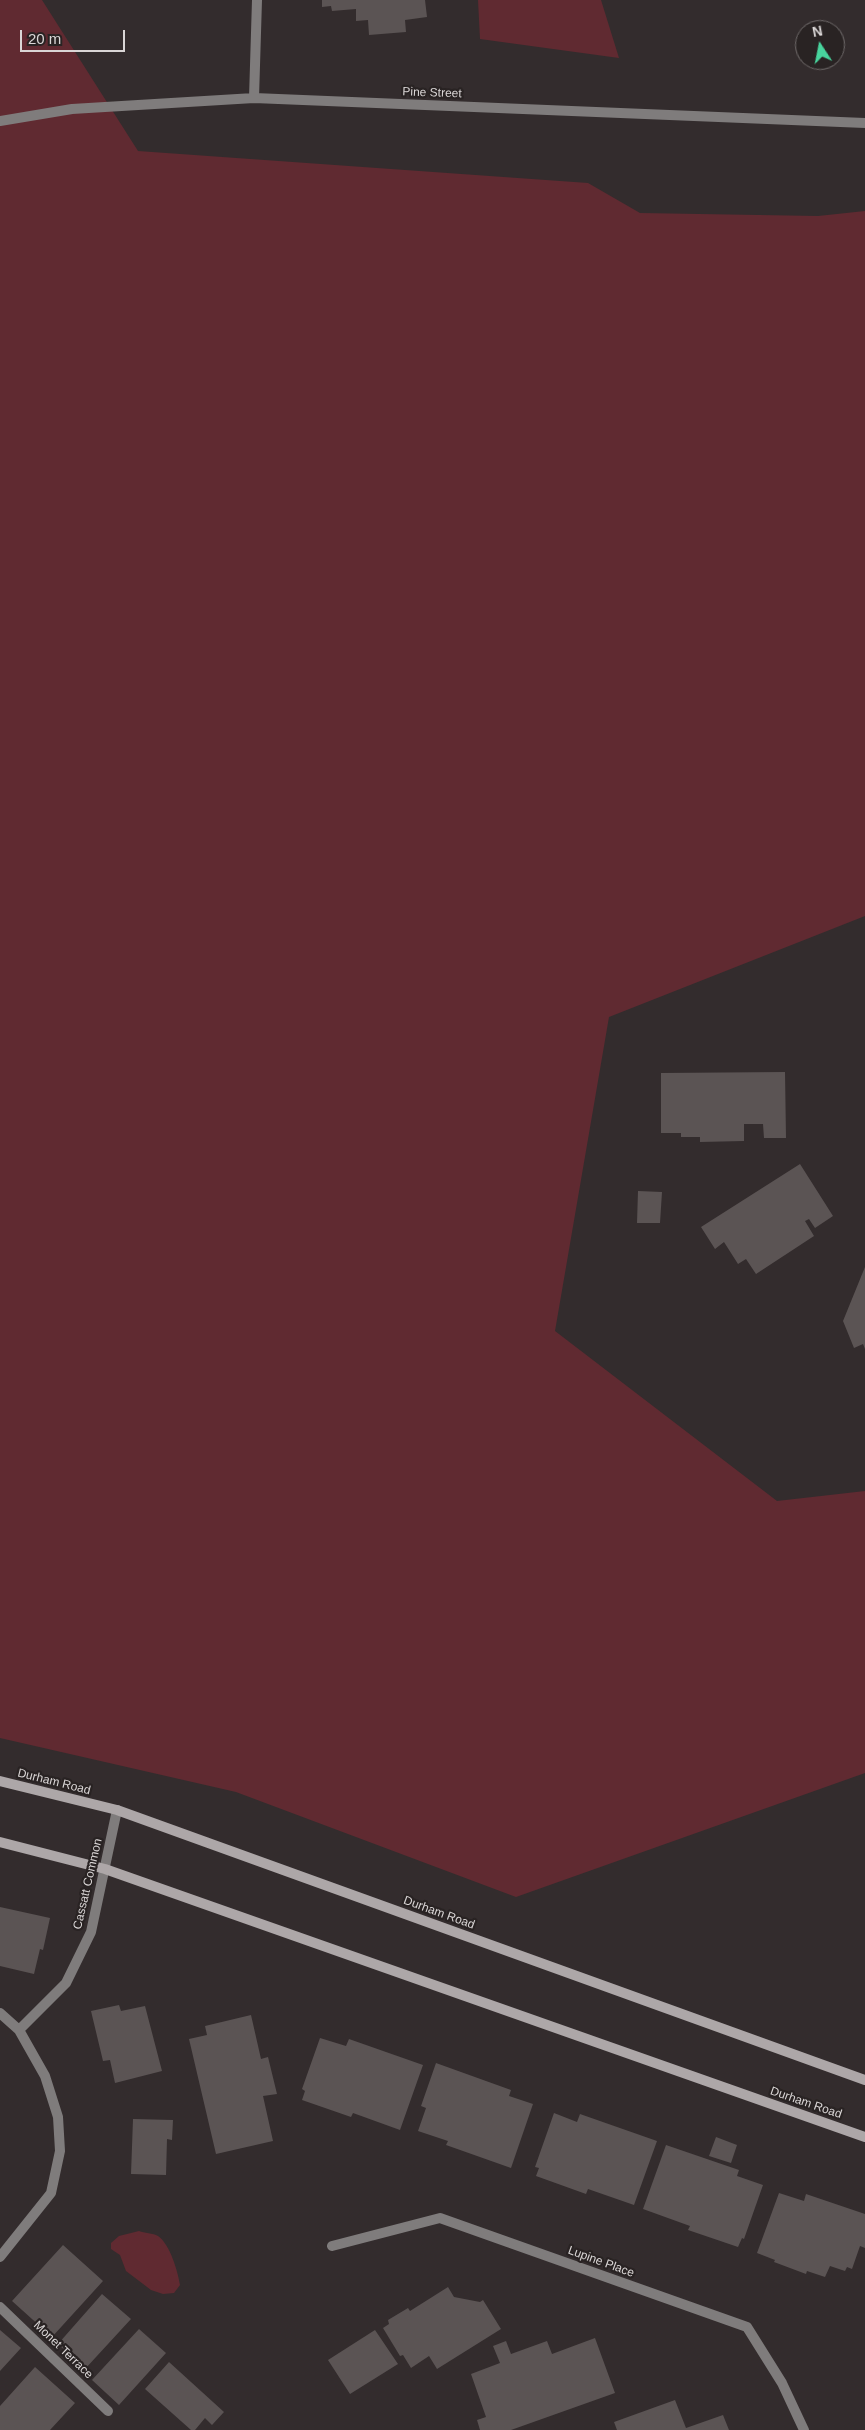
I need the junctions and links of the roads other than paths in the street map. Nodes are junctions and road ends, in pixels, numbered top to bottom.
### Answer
1 (257, 0) edge
2 (254, 98) junction
3 (0, 122) edge
4 (865, 124) edge
5 (0, 1781) edge
6 (117, 1810) junction
7 (0, 1842) edge
8 (105, 1869) junction
9 (0, 2013) edge
10 (19, 2030) junction
11 (865, 2080) edge
12 (865, 2137) edge
13 (332, 2246) dead end
14 (0, 2256) edge
15 (0, 2307) edge
16 (108, 2411) dead end
17 (804, 2430) edge

1 - 2 street
2 - 3 street, Pine Street
2 - 4 street, Pine Street
5 - 6 main road, Durham Road
6 - 8 street, Cassatt Common
6 - 11 main road, Durham Road
7 - 8 main road, Durham Road
8 - 10 street, Cassatt Common
8 - 12 main road, Durham Road
9 - 10 street
10 - 14 street
13 - 17 street, Lupine Place
15 - 16 street, Monet Terrace

